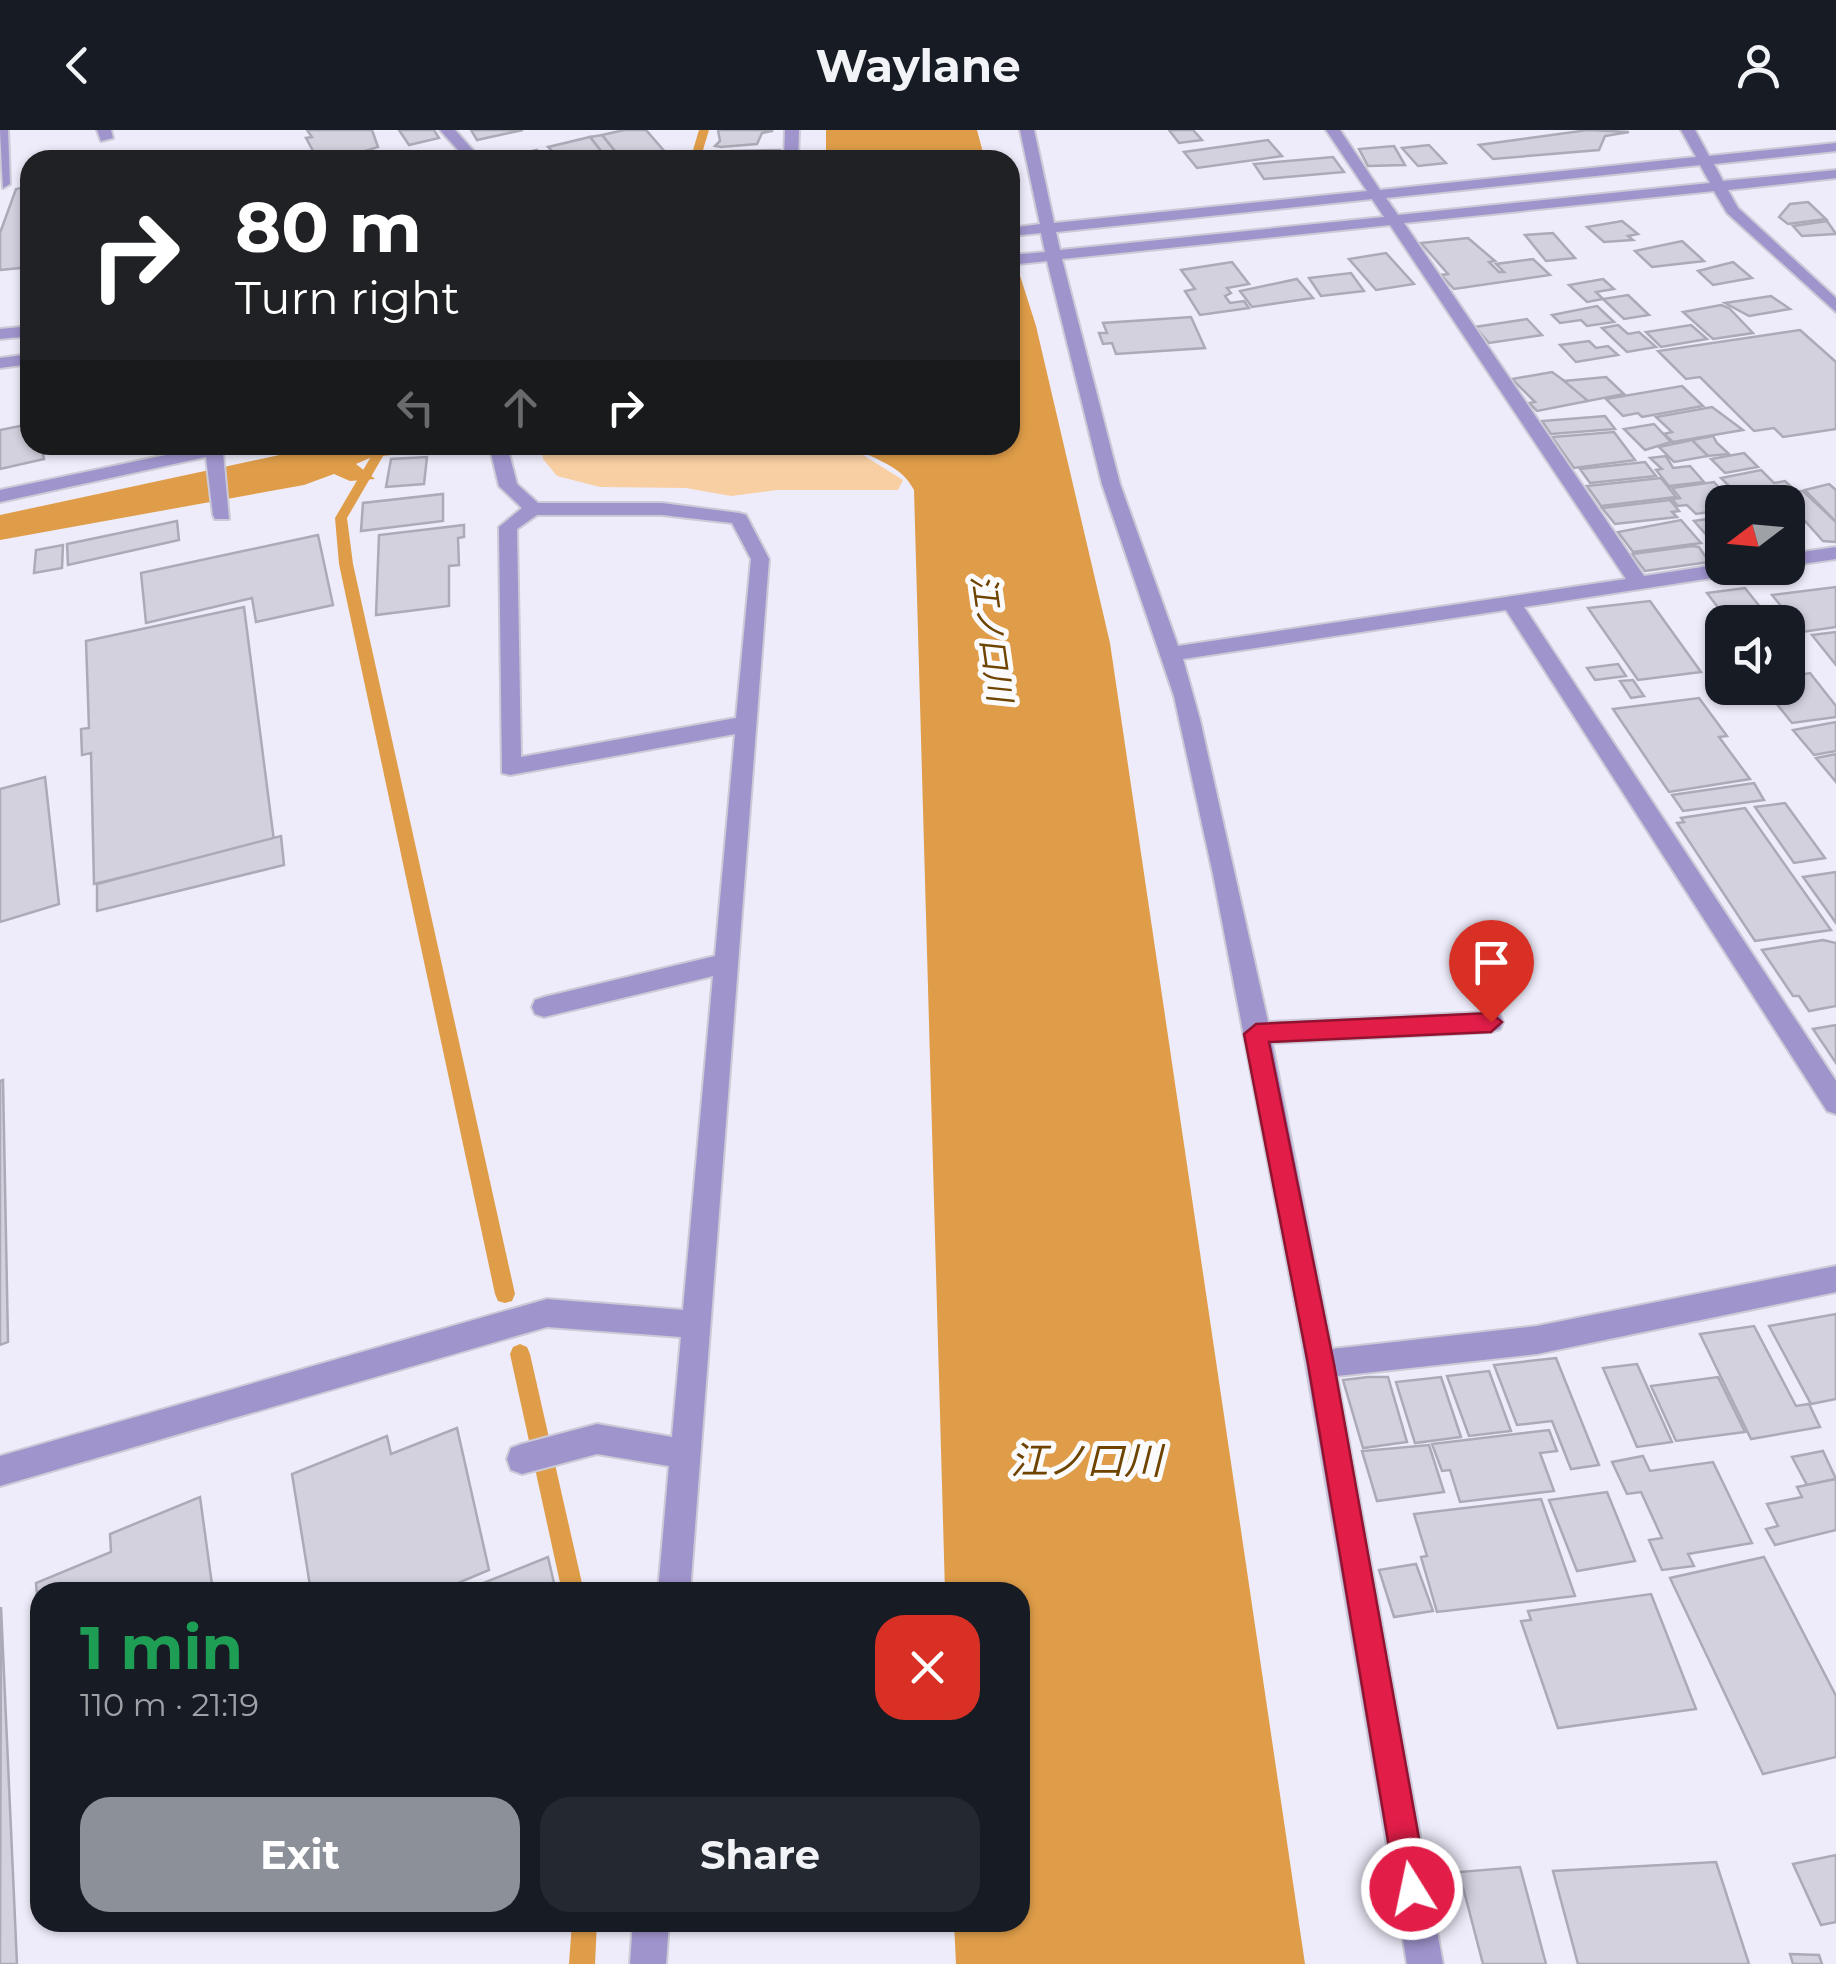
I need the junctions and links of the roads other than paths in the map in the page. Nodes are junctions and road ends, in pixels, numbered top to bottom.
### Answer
1 (1, 130) edge
2 (447, 130) edge
3 (1027, 130) edge
4 (1045, 130) edge
5 (1333, 130) edge
6 (1688, 130) edge
7 (1836, 147) edge
8 (466, 150) edge
9 (1704, 160) junction
10 (1836, 174) edge
11 (2, 184) edge
12 (1718, 186) junction
13 (1376, 194) junction
14 (1395, 220) junction
15 (1050, 228) junction
16 (1020, 231) edge
17 (1045, 256) junction
18 (1020, 259) edge
19 (1836, 307) edge
20 (220, 455) edge
21 (500, 455) edge
22 (214, 458) junction
23 (0, 496) edge
24 (533, 509) junction
25 (222, 515) dead end
26 (1836, 553) edge
27 (1805, 558) edge
28 (1705, 573) edge
29 (1638, 582) junction
30 (1510, 602) junction
31 (1173, 654) junction
32 (747, 724) junction
33 (728, 963) junction
34 (544, 1006) dead end
35 (1491, 1022) dead end
36 (1256, 1034) junction
37 (1836, 1103) edge
38 (1836, 1279) edge
39 (693, 1324) junction
40 (1321, 1364) junction
41 (684, 1454) junction
42 (522, 1459) dead end
43 (0, 1471) edge
44 (675, 1582) edge
45 (650, 1932) edge
46 (648, 1964) edge
47 (1425, 1964) edge

1 - 11 street
2 - 8 street
3 - 4 street
3 - 15 street
5 - 13 street
6 - 9 street
7 - 9 street
9 - 12 street
9 - 13 street
10 - 12 street
12 - 14 street
12 - 19 street
13 - 14 street
13 - 15 street
14 - 17 street
14 - 29 street
15 - 16 street
15 - 17 street
17 - 18 street
17 - 31 street
20 - 22 street
21 - 24 street
22 - 23 street
22 - 25 street
24 - 32 street
24 - 32 street
26 - 27 street
28 - 29 street
29 - 30 street
30 - 31 street
30 - 37 street
31 - 36 street
32 - 33 street
33 - 34 street
33 - 39 street
35 - 36 street
36 - 40 street
38 - 40 street
39 - 41 street
39 - 43 street
40 - 47 street
41 - 42 street
41 - 44 street
45 - 46 street

